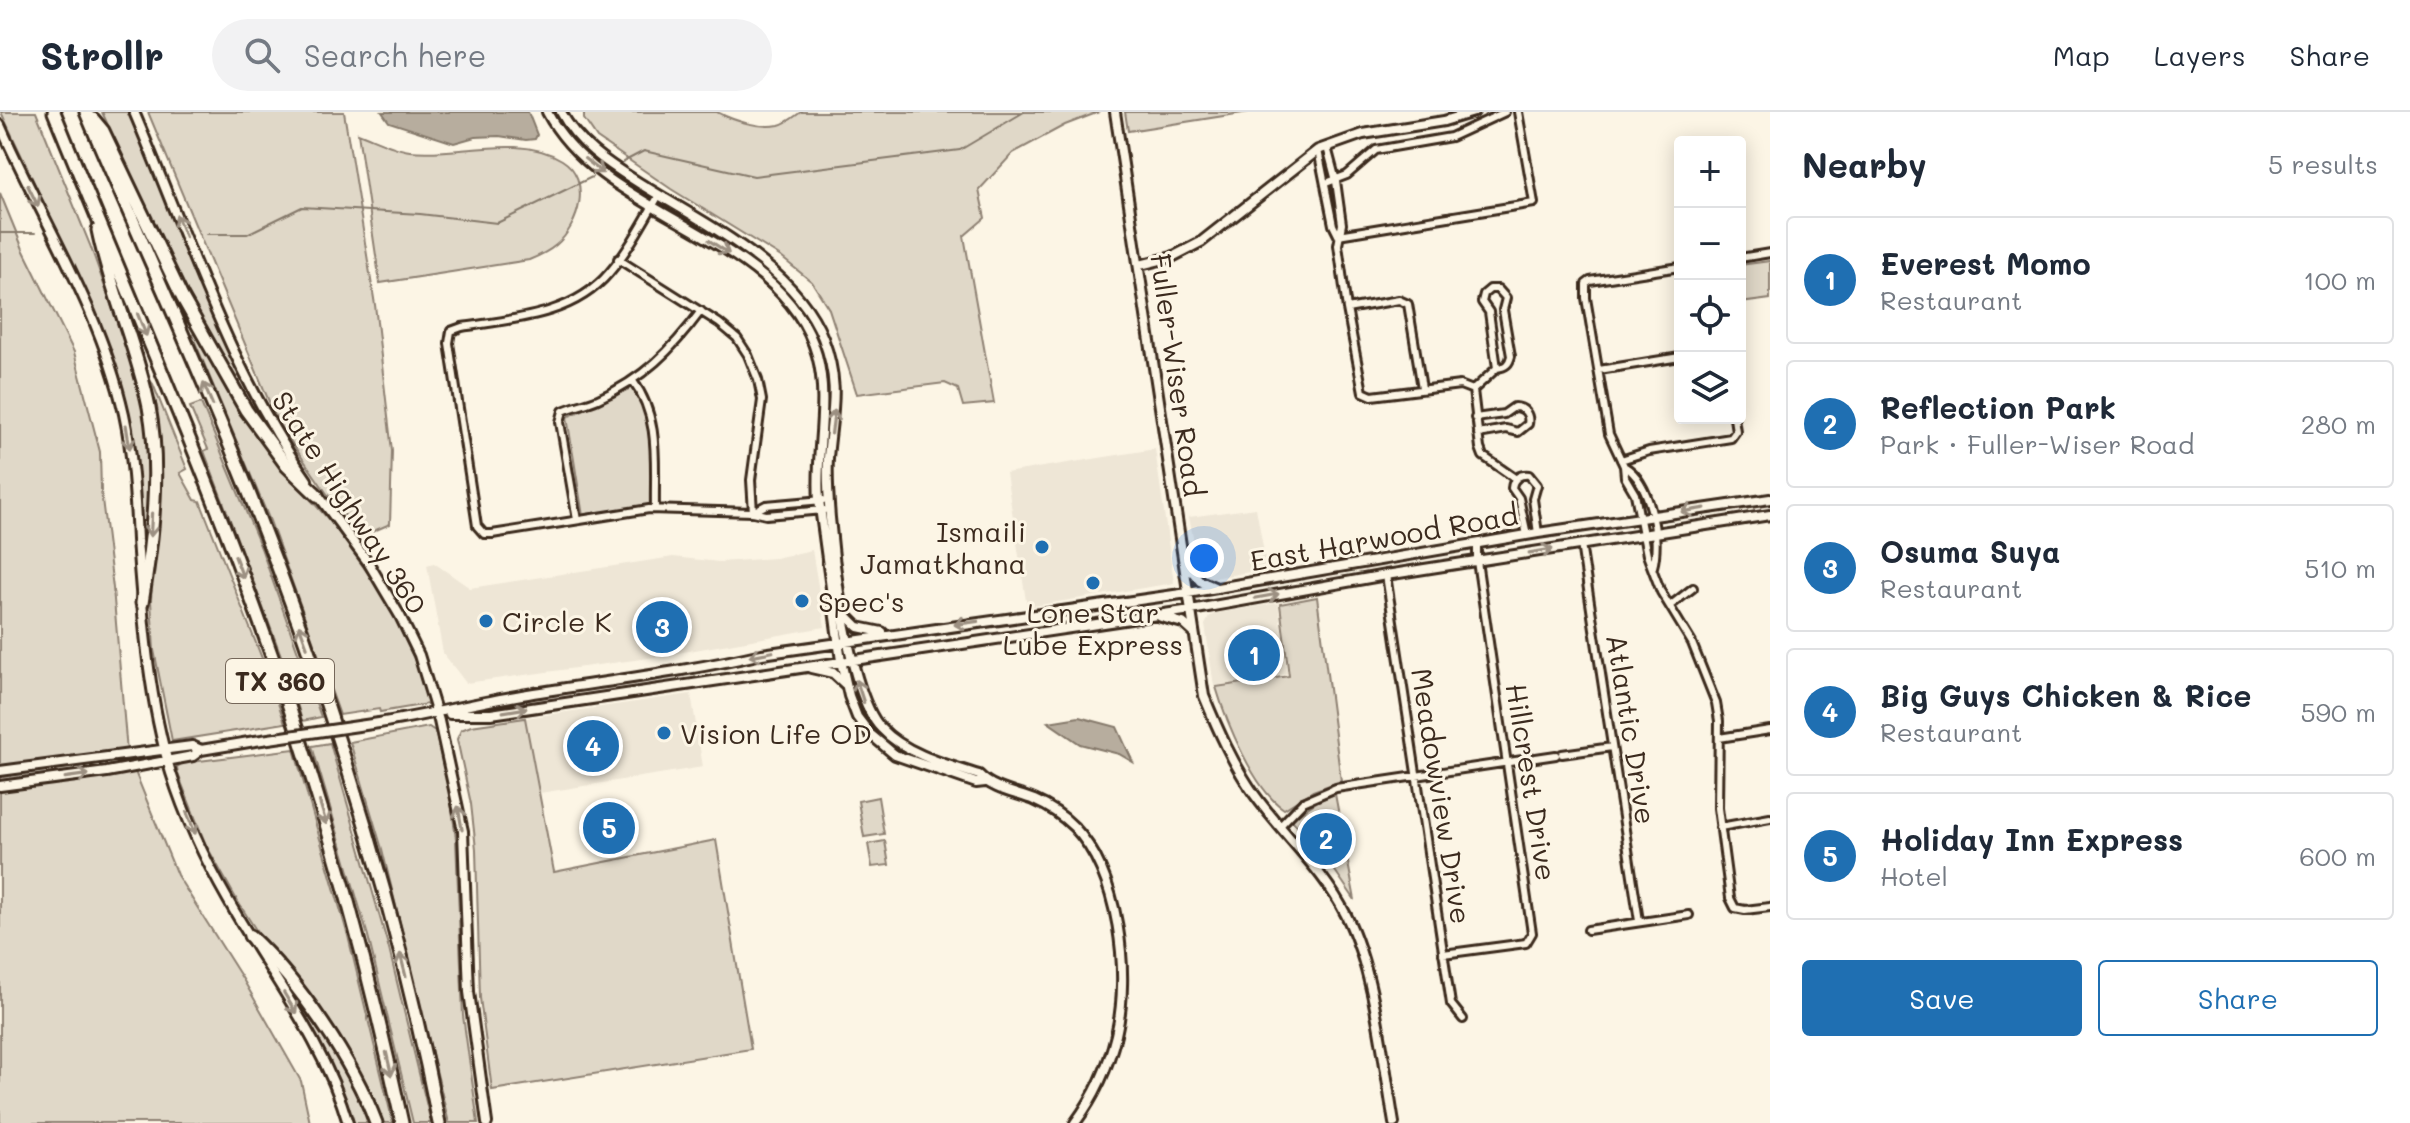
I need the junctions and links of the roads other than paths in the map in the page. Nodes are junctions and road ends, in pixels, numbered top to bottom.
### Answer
1 (54, 112) edge
2 (87, 112) edge
3 (134, 112) edge
4 (547, 112) edge
5 (561, 112) edge
6 (1115, 112) edge
7 (1474, 112) edge
8 (1505, 112) edge
9 (1518, 112) edge
10 (0, 125) edge
11 (1323, 148) junction
12 (1336, 181) junction
13 (1326, 183) junction
14 (659, 195) junction
15 (653, 205) junction
16 (94, 210) junction
17 (1338, 235) junction
18 (1770, 253) edge
19 (1746, 257) edge
20 (618, 259) junction
21 (1140, 265) junction
22 (1674, 268) edge
23 (1347, 309) junction
24 (701, 311) junction
25 (1674, 358) edge
26 (1497, 368) junction
27 (1599, 370) junction
28 (633, 381) junction
29 (1422, 388) junction
30 (1473, 390) junction
31 (1475, 418) junction
32 (1735, 424) edge
33 (1478, 434) junction
34 (1622, 463) junction
35 (1516, 479) junction
36 (317, 495) junction
37 (1770, 499) edge
38 (819, 500) junction
39 (830, 500) junction
40 (1739, 503) junction
41 (655, 509) junction
42 (830, 510) junction
43 (820, 511) junction
44 (753, 512) junction
45 (1770, 515) edge
46 (1651, 517) junction
47 (1641, 518) junction
48 (1742, 519) junction
49 (577, 520) junction
50 (1538, 533) junction
51 (1654, 533) junction
52 (1643, 534) junction
53 (1527, 535) junction
54 (1477, 543) junction
55 (1581, 544) junction
56 (1183, 560) junction
57 (1477, 561) junction
58 (1653, 567) junction
59 (1386, 575) junction
60 (1219, 588) junction
61 (1693, 588) dead end
62 (1188, 593) junction
63 (142, 603) junction
64 (1671, 605) junction
65 (843, 608) junction
66 (1074, 610) junction
67 (1191, 610) junction
68 (1152, 615) junction
69 (1076, 627) junction
70 (911, 632) junction
71 (1194, 633) junction
72 (849, 641) junction
73 (838, 642) junction
74 (852, 659) junction
75 (841, 661) junction
76 (803, 666) junction
77 (629, 679) junction
78 (846, 686) junction
79 (632, 692) junction
80 (437, 713) junction
81 (1770, 730) edge
82 (1719, 738) junction
83 (1612, 747) junction
84 (165, 749) junction
85 (201, 750) junction
86 (168, 761) junction
87 (1508, 762) junction
88 (0, 771) edge
89 (1417, 776) junction
90 (985, 782) junction
91 (0, 786) edge
92 (1770, 818) edge
93 (1280, 826) junction
94 (1720, 827) junction
95 (1770, 907) edge
96 (1689, 915) dead end
97 (1639, 921) junction
98 (1588, 930) dead end
99 (250, 936) junction
100 (1443, 954) junction
101 (1463, 1019) dead end
102 (348, 1123) edge
103 (376, 1123) edge
104 (402, 1123) edge
105 (439, 1123) edge
106 (487, 1123) edge
107 (1075, 1123) edge
108 (1394, 1123) edge

1 - 16 highway, TX 360
2 - 36 highway
105 -> 2 highway, TX 360
36 -> 3 main road, State Highway 360
4 -> 15 main road
5 - 14 main road
6 - 21 main road, Fuller-Wiser Road
7 - 11 main road
8 - 12 street
9 - 17 street
10 -> 63 main road
11 - 12 street
11 - 13 street
11 - 21 main road
12 - 13 street
12 - 17 street
13 - 17 street
14 - 15 street
39 -> 14 main road
15 - 20 street
15 -> 38 main road
16 -> 63 highway
16 -> 104 highway, TX 360
17 - 23 street
18 - 19 street
20 - 24 street
20 - 49 street
21 - 56 main road, Fuller-Wiser Road
22 - 27 street
23 - 29 street
23 - 29 street
24 - 28 street
24 - 44 street
25 - 27 street
26 - 26 street
26 - 30 street
27 - 34 street
28 - 41 street
28 - 49 street
29 - 30 street
30 - 31 street
31 - 33 street
31 - 33 street
32 - 34 street
33 - 35 street
34 - 46 street
34 - 47 street
35 - 50 street
35 - 53 street
36 - 80 main road, State Highway 360
37 - 40 main road, East Harwood Road
38 - 39 street
38 - 43 main road
38 - 44 street
39 - 42 main road
40 -> 46 main road, East Harwood Road
40 - 48 main road
41 - 44 street
41 - 49 street
42 - 43 street
42 - 65 main road
43 - 44 street
43 - 73 main road
45 - 48 main road, East Harwood Road
46 - 47 main road, East Harwood Road
46 - 51 street
47 - 50 main road, East Harwood Road
47 - 52 street
48 - 51 main road, East Harwood Road
50 - 53 main road, East Harwood Road
51 - 52 main road, East Harwood Road
51 - 58 street
52 - 55 main road, East Harwood Road
52 - 58 street
53 - 54 main road, East Harwood Road
54 - 57 street, Hillcrest Drive
54 - 60 main road, East Harwood Road
57 -> 55 main road, East Harwood Road
55 - 83 street, Atlantic Drive
56 - 60 main road
56 - 62 main road, Fuller-Wiser Road
57 - 59 main road, East Harwood Road
57 - 87 street, Hillcrest Drive
58 - 64 street
67 -> 59 main road, East Harwood Road
59 - 89 street, Meadowview Drive
60 - 62 main road, East Harwood Road
61 - 64 street
62 - 66 main road, East Harwood Road
62 - 67 main road, Fuller-Wiser Road
63 - 84 main road
64 - 82 street
65 - 70 main road
65 - 72 main road
66 - 69 main road
66 -> 70 main road, East Harwood Road
67 - 68 main road, East Harwood Road
67 - 71 main road, Fuller-Wiser Road
68 - 69 main road, East Harwood Road
68 - 71 main road
69 - 74 main road, East Harwood Road
70 - 72 main road, East Harwood Road
71 - 93 main road, Fuller-Wiser Road
72 - 73 main road, East Harwood Road
72 - 74 main road
73 - 75 main road
73 -> 77 main road, East Harwood Road
74 - 75 main road, East Harwood Road
90 -> 74 main road
75 - 76 main road, East Harwood Road
75 - 78 main road
76 - 78 main road
76 - 79 main road, East Harwood Road
77 - 79 main road
77 - 80 main road, East Harwood Road
78 - 90 main road
80 -> 79 main road, East Harwood Road
80 - 85 main road, East Harwood Road, bridge
106 -> 80 main road, State Highway 360
81 - 82 street
82 - 94 street
83 - 87 street
83 - 97 street, Atlantic Drive
84 - 85 main road, East Harwood Road
84 - 86 main road
84 - 88 main road, East Harwood Road
85 - 86 main road, East Harwood Road
91 -> 86 main road, East Harwood Road
86 -> 99 main road
87 - 89 street
87 - 100 street, Hillcrest Drive
89 - 93 street
89 - 100 street, Meadowview Drive
90 - 107 main road
92 - 94 street
93 - 108 main road, Fuller-Wiser Road
94 - 95 street
96 - 97 street
97 - 98 street
99 -> 102 main road
99 - 103 highway
100 - 101 street, Meadowview Drive

